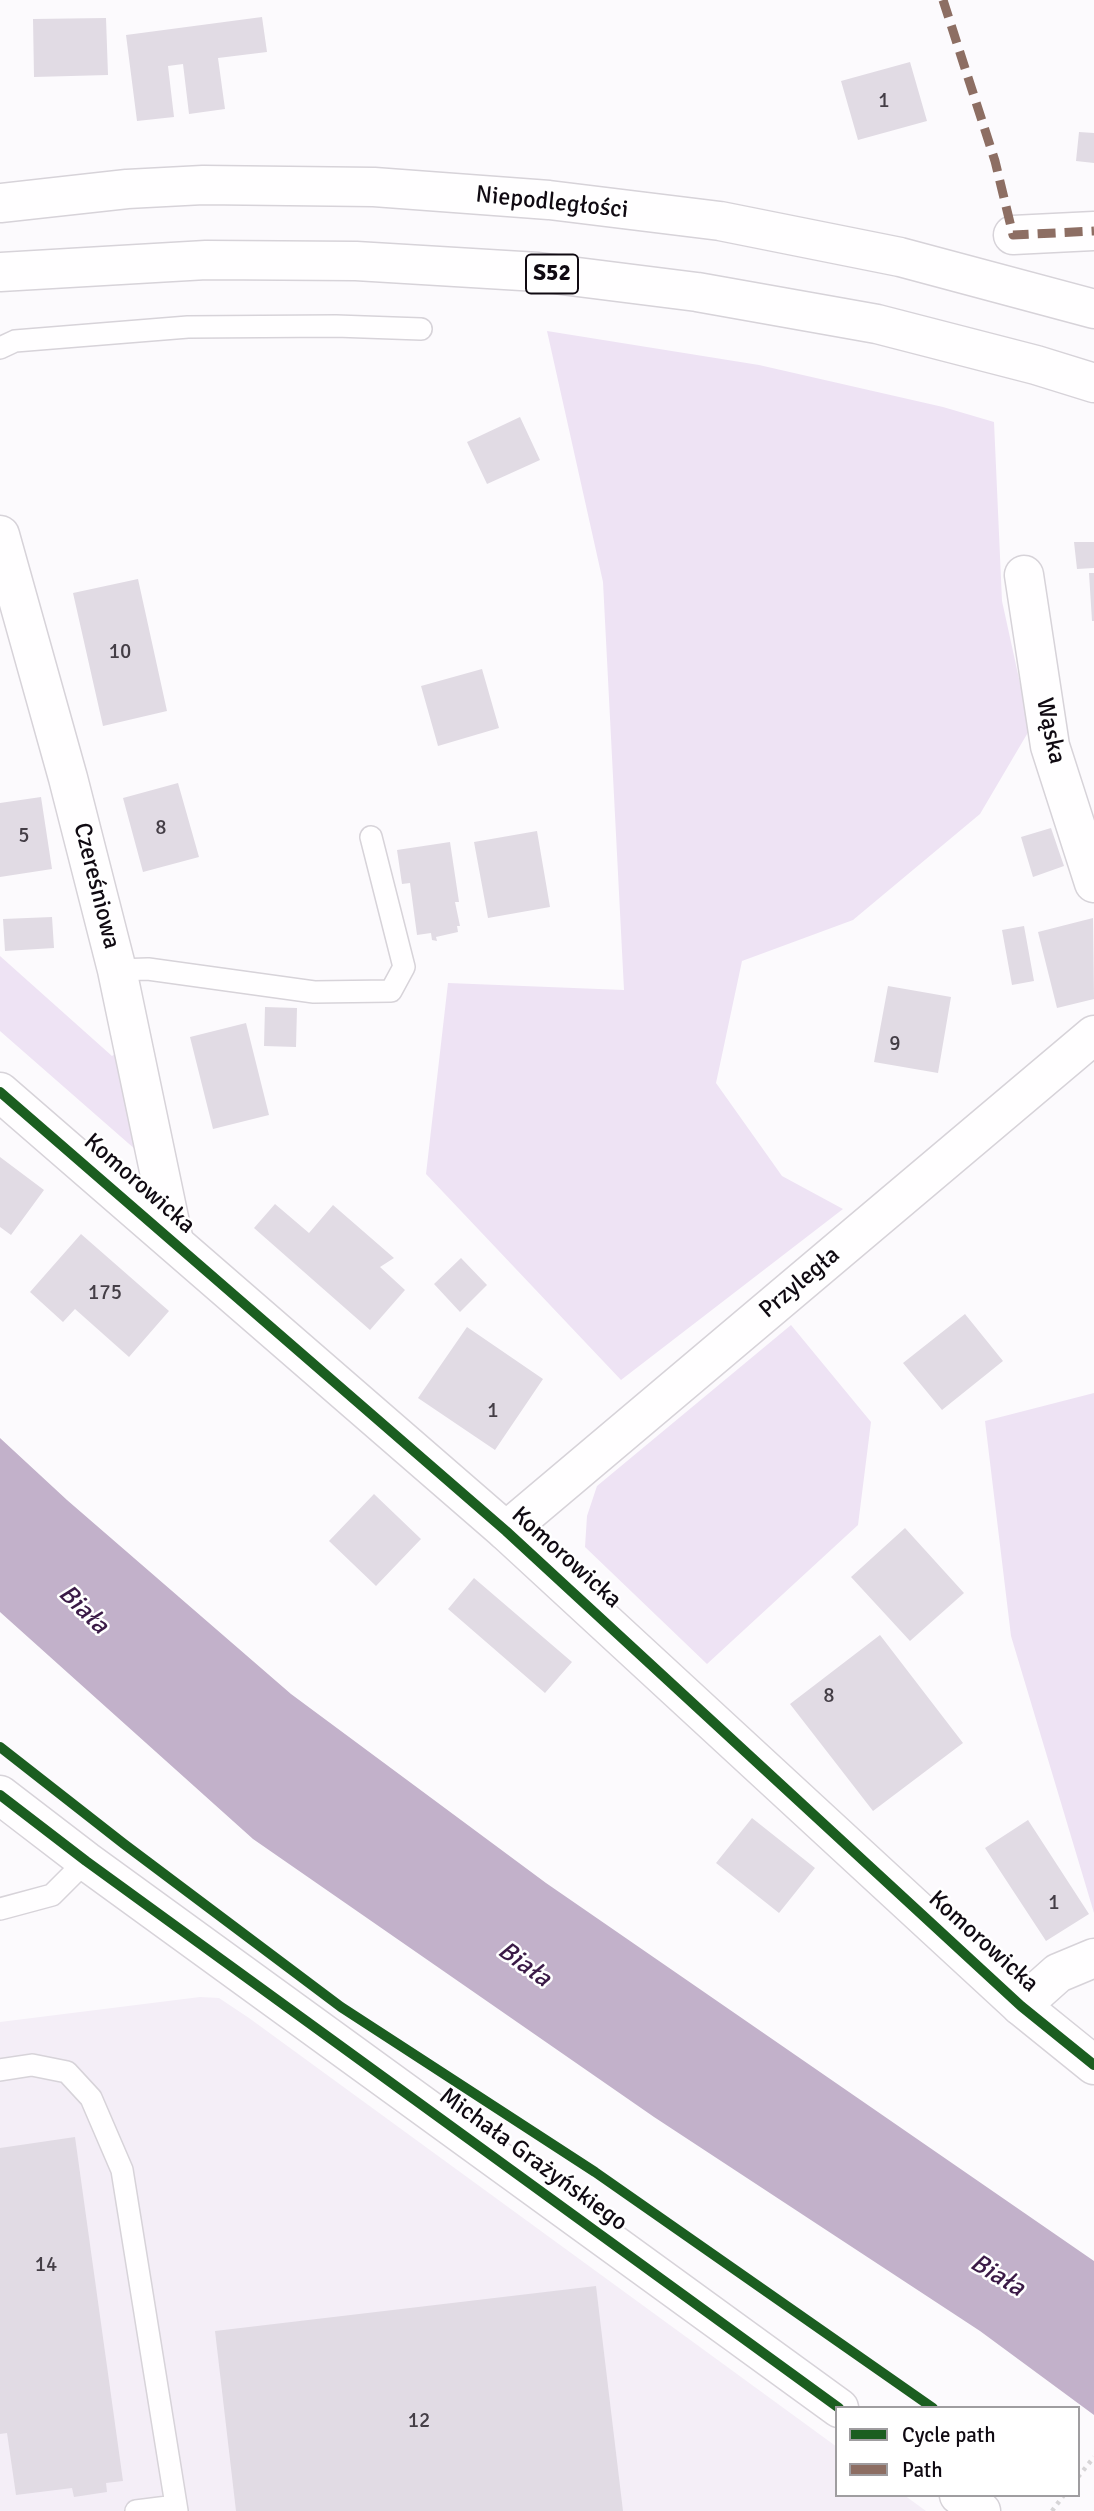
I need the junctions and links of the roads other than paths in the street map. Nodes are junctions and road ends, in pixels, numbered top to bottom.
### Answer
1 (0, 181) edge
2 (127, 190) junction
3 (0, 202) edge
4 (1094, 231) edge
5 (1013, 235) dead end
6 (0, 272) edge
7 (1094, 309) edge
8 (421, 329) dead end
9 (0, 348) edge
10 (1094, 383) edge
11 (0, 536) edge
12 (1024, 575) dead end
13 (371, 837) dead end
14 (1094, 883) edge
15 (117, 970) junction
16 (1094, 1035) edge
17 (0, 1093) edge
18 (174, 1242) junction
19 (506, 1531) junction
20 (0, 1795) edge
21 (86, 1861) junction
22 (0, 1909) edge
23 (1094, 1958) edge
24 (1021, 2006) junction
25 (1094, 2065) edge
26 (0, 2070) edge
27 (836, 2406) edge
28 (962, 2497) edge
29 (176, 2508) edge
30 (136, 2511) edge
31 (981, 2511) edge

1 - 2 main road
2 - 3 main road, Niepodległości
2 - 7 main road, Niepodległości
4 - 5 main road
6 - 10 main road, S52
8 - 9 lane
11 - 15 main road, Czereśniowa
12 - 14 main road, Wąska
13 - 15 lane
15 - 18 main road, Czereśniowa
16 - 19 main road, Przyległa
17 - 18 main road, Komorowicka
18 - 19 main road, Komorowicka
19 - 24 main road, Komorowicka
20 - 21 main road, Michała Grażyńskiego
21 - 22 lane
21 - 27 main road, Michała Grażyńskiego
23 - 24 main road
24 - 25 main road, Komorowicka
26 - 29 lane
28 - 31 main road
29 - 30 lane

